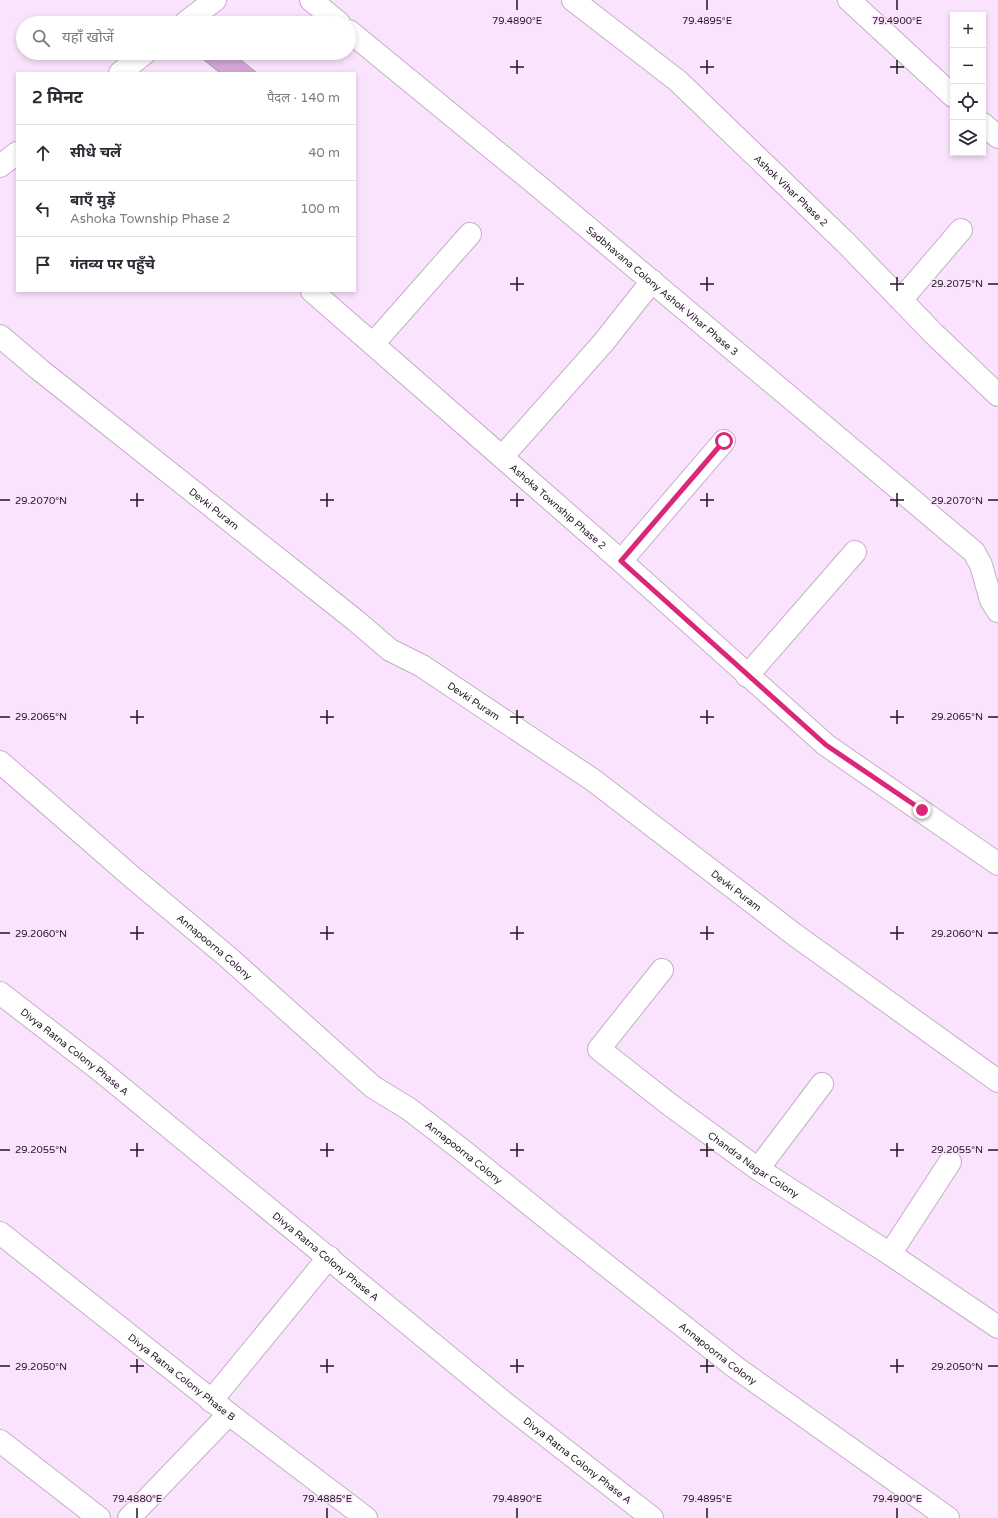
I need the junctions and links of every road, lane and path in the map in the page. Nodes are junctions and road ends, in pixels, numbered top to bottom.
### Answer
1 (311, 0) edge
2 (573, 0) edge
3 (849, 0) edge
4 (212, 1) edge
5 (193, 16) edge
6 (330, 16) edge
7 (356, 37) edge
8 (136, 60) edge
9 (121, 72) edge
10 (950, 93) edge
11 (986, 127) edge
12 (998, 137) edge
13 (16, 154) edge
14 (0, 166) edge
15 (961, 230) dead end
16 (470, 234) dead end
17 (652, 281) junction
18 (313, 292) edge
19 (901, 300) junction
20 (0, 336) edge
21 (373, 344) junction
22 (998, 395) edge
23 (724, 441) dead end
24 (502, 457) junction
25 (855, 552) dead end
26 (621, 561) junction
27 (997, 610) edge
28 (747, 676) junction
29 (0, 762) edge
30 (998, 864) edge
31 (662, 970) dead end
32 (0, 993) edge
33 (998, 1081) edge
34 (822, 1084) dead end
35 (950, 1162) dead end
36 (758, 1169) junction
37 (0, 1233) edge
38 (890, 1254) junction
39 (329, 1257) junction
40 (998, 1327) edge
41 (212, 1400) junction
42 (229, 1414) junction
43 (0, 1441) edge
44 (141, 1514) edge
45 (98, 1518) edge
46 (366, 1518) edge
47 (652, 1518) edge
48 (948, 1518) edge

1 - 6 street
2 - 19 street, Ashok Vihar Phase 2
3 - 10 street
4 - 5 street
7 - 17 street, Sadbhavana Colony Ashok Vihar Phase 3
8 - 9 street
11 - 12 street
13 - 14 street
15 - 19 street
16 - 21 street
17 - 24 street
17 - 27 street, Sadbhavana Colony Ashok Vihar Phase 3
18 - 21 street, Ashoka Township Phase 2
19 - 22 street, Ashok Vihar Phase 2
20 - 33 street, Devki Puram
21 - 24 street, Ashoka Township Phase 2
23 - 26 street
24 - 26 street, Ashoka Township Phase 2
25 - 28 street
26 - 28 street, Ashoka Township Phase 2
28 - 30 street, Ashoka Township Phase 2
29 - 48 street, Annapoorna Colony
31 - 36 street, Chandra Nagar Colony
32 - 39 street, Divya Ratna Colony Phase A
34 - 36 street
35 - 38 street
36 - 38 street, Chandra Nagar Colony
37 - 41 street, Divya Ratna Colony Phase B
38 - 40 street, Chandra Nagar Colony
39 - 41 street
39 - 47 street, Divya Ratna Colony Phase A
41 - 42 street, Divya Ratna Colony Phase B
42 - 44 street
42 - 46 street, Divya Ratna Colony Phase B
43 - 45 street

